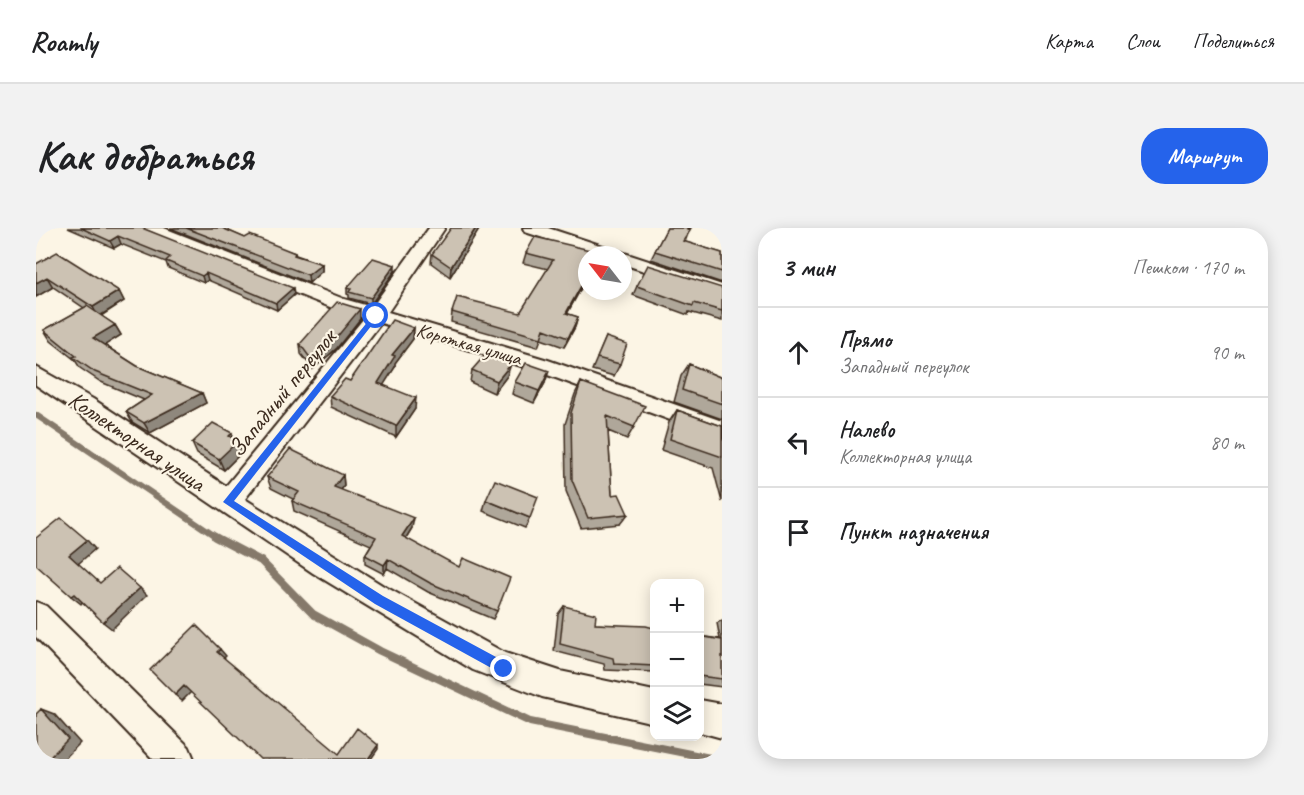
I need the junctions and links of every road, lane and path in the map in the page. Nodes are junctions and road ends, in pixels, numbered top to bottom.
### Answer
1 (149, 228) edge
2 (437, 228) edge
3 (531, 228) edge
4 (586, 246) edge
5 (632, 261) edge
6 (722, 291) edge
7 (376, 316) junction
8 (36, 375) edge
9 (722, 430) edge
10 (228, 502) junction
11 (36, 616) edge
12 (650, 706) edge
13 (704, 717) edge
14 (722, 721) edge
15 (177, 759) edge

1 - 7 street, Короткая улица
2 - 7 street, Западный переулок
3 - 4 street
5 - 6 street
7 - 9 street, Короткая улица
7 - 10 street, Западный переулок
8 - 10 street, Коллекторная улица
10 - 12 street, Коллекторная улица
11 - 15 street
13 - 14 street

